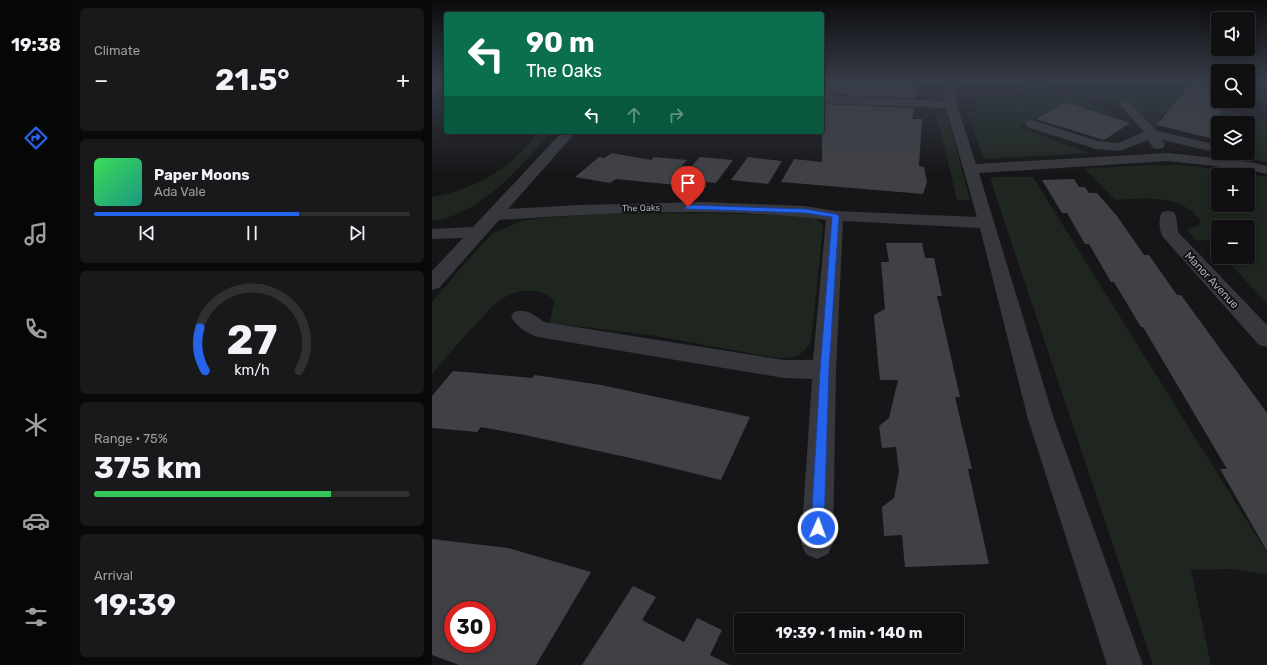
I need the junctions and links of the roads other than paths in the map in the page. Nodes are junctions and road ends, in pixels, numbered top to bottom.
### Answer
1 (953, 112) edge
2 (1132, 112) edge
3 (1032, 124) dead end
4 (567, 134) edge
5 (1152, 134) junction
6 (1211, 147) edge
7 (1168, 157) junction
8 (971, 169) junction
9 (1267, 170) edge
10 (494, 215) junction
11 (836, 216) junction
12 (1168, 216) dead end
13 (987, 223) junction
14 (477, 232) junction
15 (432, 234) edge
16 (432, 283) edge
17 (522, 317) dead end
18 (1267, 339) edge
19 (824, 370) junction
20 (817, 543) dead end
21 (1125, 665) edge

1 - 8 street
2 - 5 street
3 - 5 street
4 - 10 street
5 - 6 street
5 - 7 street
7 - 8 street
7 - 9 street
8 - 13 street
10 - 11 street, The Oaks
10 - 14 street
11 - 13 street, The Oaks
11 - 19 street
12 - 18 street, Manor Avenue
13 - 21 street
14 - 15 street
14 - 16 street
17 - 19 street
19 - 20 street

